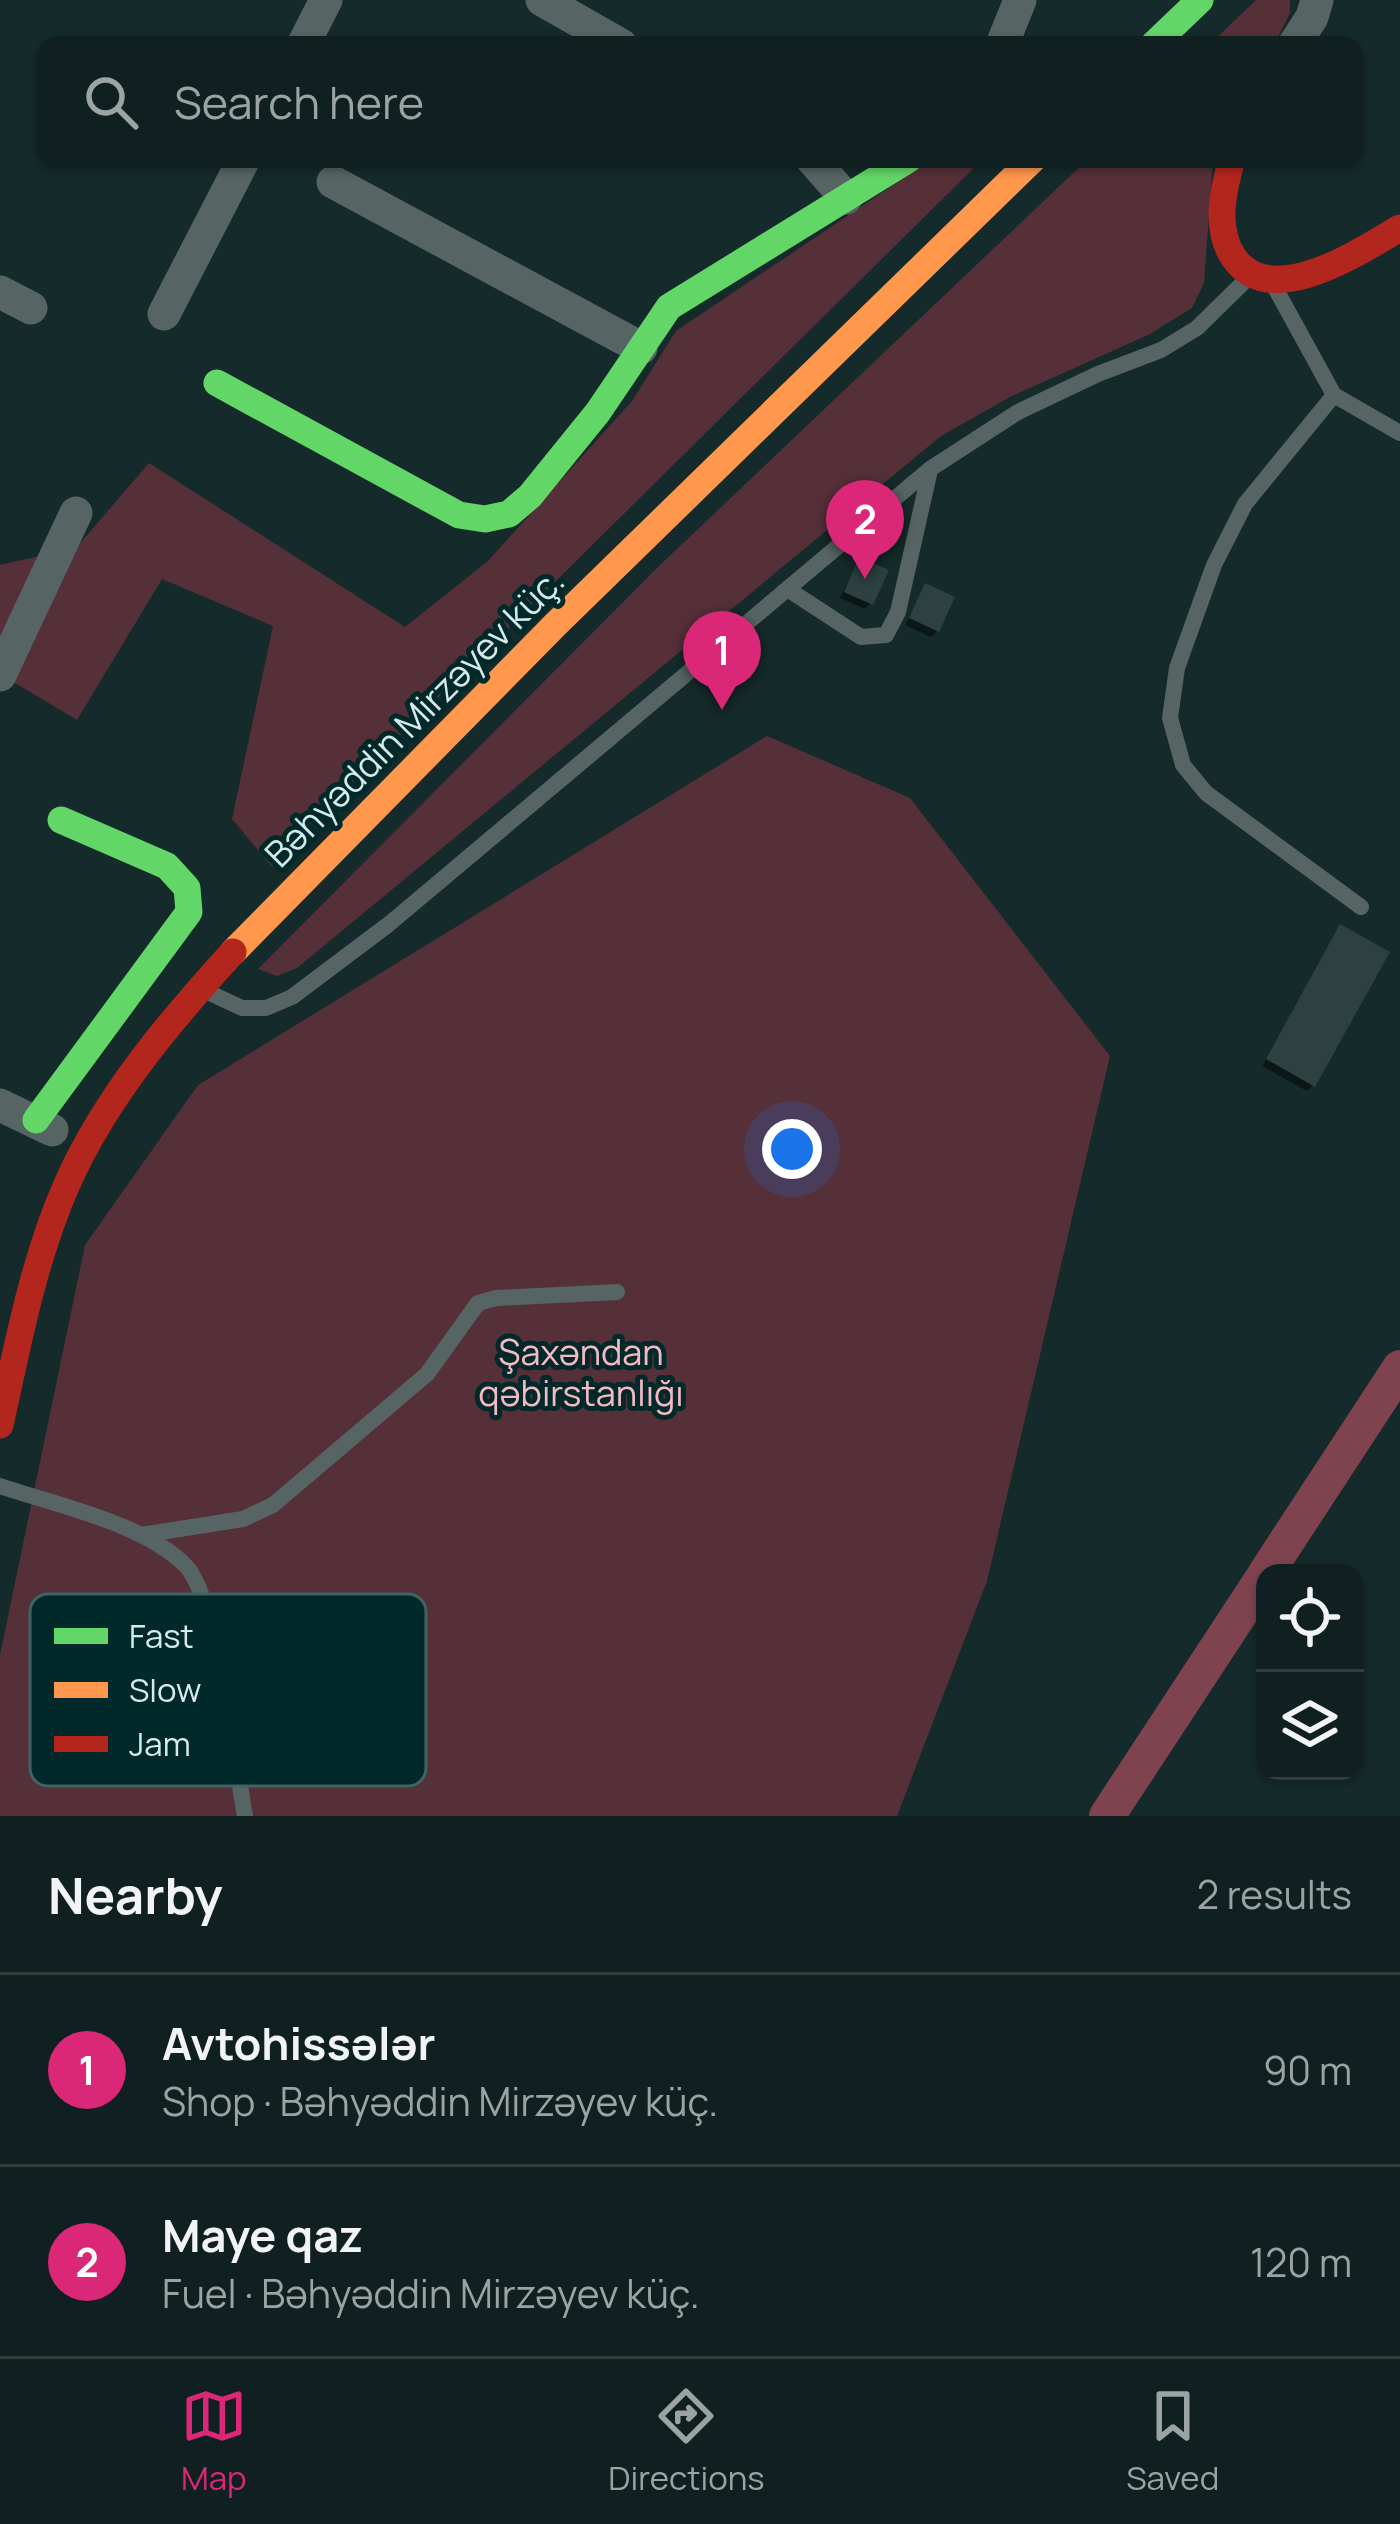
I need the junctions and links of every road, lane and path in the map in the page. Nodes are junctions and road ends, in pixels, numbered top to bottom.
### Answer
1 (326, 0) edge
2 (542, 0) edge
3 (1020, 0) edge
4 (1200, 0) edge
5 (1317, 0) edge
6 (308, 36) edge
7 (605, 36) edge
8 (1006, 36) edge
9 (1162, 36) edge
10 (1300, 36) edge
11 (239, 168) edge
12 (820, 168) edge
13 (894, 168) edge
14 (1024, 168) edge
15 (1229, 168) edge
16 (333, 182) dead end
17 (846, 197) junction
18 (1400, 228) edge
19 (1260, 279) junction
20 (0, 292) edge
21 (31, 308) dead end
22 (164, 314) dead end
23 (641, 348) junction
24 (217, 383) dead end
25 (1334, 395) junction
26 (1400, 433) edge
27 (930, 469) junction
28 (76, 513) dead end
29 (789, 590) junction
30 (0, 675) edge
31 (61, 820) dead end
32 (1360, 907) dead end
33 (202, 987) junction
34 (0, 1105) edge
35 (36, 1120) junction
36 (85, 1149) junction
37 (617, 1292) dead end
38 (0, 1425) edge
39 (0, 1486) edge
40 (141, 1535) junction
41 (202, 1594) edge
42 (239, 1786) edge
43 (244, 1816) edge

1 - 6 street
2 - 7 street
3 - 8 street
4 - 9 main road
5 - 10 street
11 - 22 street
12 - 17 street
13 - 17 main road
14 - 33 main road, Bəhyəddin Mirzəyev küç.
15 - 19 main road
16 - 23 street
17 - 23 main road
18 - 19 main road
19 - 25 lane
19 - 27 lane
20 - 21 street
23 - 24 main road
25 - 26 lane
25 - 32 lane
27 - 29 lane
27 - 29 lane
28 - 30 street
29 - 33 lane
31 - 35 main road
33 - 36 main road, Bəhyəddin Mirzəyev küç.
34 - 35 street
35 - 36 street
36 - 38 main road, Bəhyəddin Mirzəyev küç.
37 - 40 lane
39 - 40 lane
40 - 41 lane
42 - 43 lane

